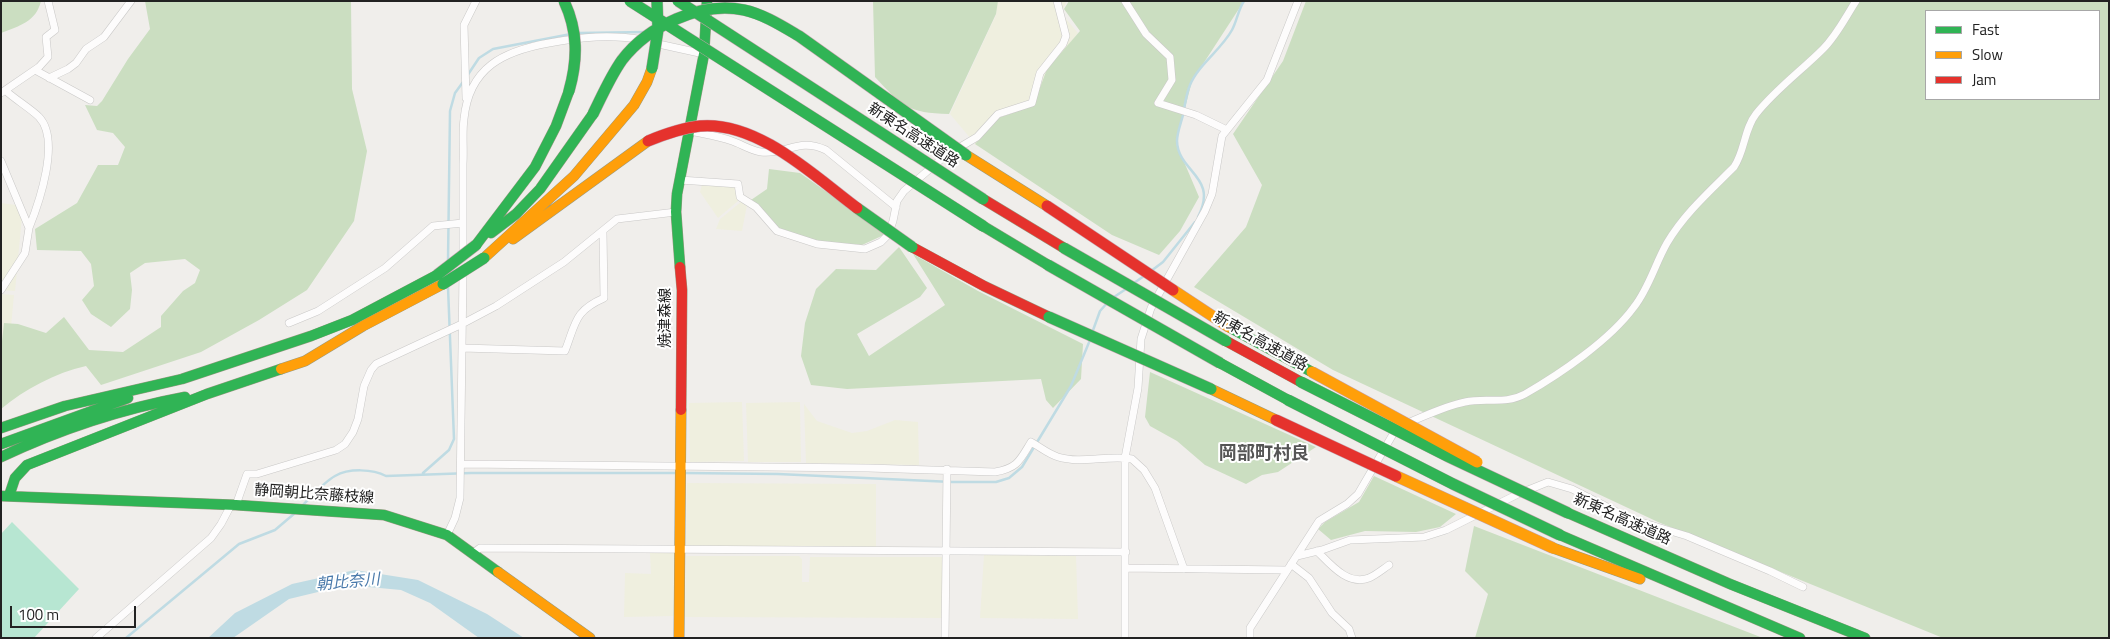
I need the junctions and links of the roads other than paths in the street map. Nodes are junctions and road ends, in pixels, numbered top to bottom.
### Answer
1 (48, 1) edge
2 (131, 1) edge
3 (476, 1) edge
4 (564, 1) edge
5 (630, 1) edge
6 (657, 1) edge
7 (678, 1) edge
8 (707, 1) edge
9 (1057, 1) edge
10 (1125, 1) edge
11 (1298, 1) edge
12 (1856, 1) edge
13 (704, 54) junction
14 (35, 70) junction
15 (49, 78) junction
16 (4, 92) edge
17 (90, 100) dead end
18 (467, 103) junction
19 (1227, 130) junction
20 (690, 131) junction
21 (1, 161) edge
22 (680, 180) junction
23 (896, 208) junction
24 (676, 212) junction
25 (463, 223) junction
26 (29, 228) junction
27 (603, 232) junction
28 (476, 245) junction
29 (484, 258) junction
30 (440, 280) junction
31 (1, 290) edge
32 (289, 323) dead end
33 (462, 324) junction
34 (462, 348) junction
35 (182, 378) junction
36 (207, 394) junction
37 (1, 428) edge
38 (1, 444) edge
39 (1, 456) edge
40 (1125, 458) junction
41 (462, 464) junction
42 (680, 466) junction
43 (947, 469) junction
44 (5, 496) edge
45 (234, 505) junction
46 (1568, 513) junction
47 (447, 535) junction
48 (681, 550) junction
49 (1317, 551) junction
50 (947, 552) junction
51 (1126, 552) junction
52 (472, 554) junction
53 (1297, 556) junction
54 (1389, 565) dead end
55 (1125, 568) junction
56 (1289, 568) junction
57 (1184, 569) junction
58 (1803, 587) dead end
59 (1744, 615) junction
60 (96, 638) edge
61 (590, 638) edge
62 (679, 638) edge
63 (946, 638) edge
64 (1125, 638) edge
65 (1250, 638) edge
66 (1352, 638) edge
67 (1800, 638) edge
68 (1865, 638) edge

1 - 14 street
2 - 15 street
3 - 18 street
4 - 28 main road, bridge
5 - 59 main road, bridge
6 - 29 main road, bridge
7 - 46 main road, 新東名高速道路, bridge
8 - 13 main road, 焼津森線
9 - 23 street
10 - 19 street
11 - 19 street
12 - 53 street
13 - 18 street
13 - 20 main road, 焼津森線
14 - 15 street
14 - 16 street
15 - 17 street
16 - 26 street
18 - 25 street
19 - 40 street
20 - 22 main road, 焼津森線
20 - 23 street
21 - 26 street
22 - 23 street
22 - 24 main road, 焼津森線
24 - 27 street
24 - 42 main road, 焼津森線
25 - 32 street
25 - 33 street
26 - 31 street
27 - 33 street
27 - 34 street
28 - 30 main road, bridge
28 - 46 main road, bridge
29 - 30 main road, bridge
29 - 59 main road, bridge
30 - 35 main road
30 - 36 main road
33 - 34 street
33 - 45 street
34 - 41 street
35 - 37 main road
35 - 38 main road
36 - 39 main road
36 - 44 main road
40 - 43 street
40 - 51 street
40 - 57 street
41 - 42 street
41 - 47 street
42 - 43 street
42 - 48 main road, 焼津森線
43 - 50 street
44 - 45 main road, 静岡朝比奈藤枝線
45 - 47 main road, 静岡朝比奈藤枝線
45 - 60 street
46 - 68 main road, 新東名高速道路
47 - 52 main road, 静岡朝比奈藤枝線
48 - 50 street
48 - 52 street
48 - 62 main road, 焼津森線
49 - 53 street
49 - 54 street
49 - 58 street
50 - 51 street
50 - 63 street
51 - 55 street
52 - 61 main road, 静岡朝比奈藤枝線
53 - 56 street
55 - 57 street
55 - 64 street
56 - 57 street
56 - 65 street
56 - 66 street
59 - 67 main road

